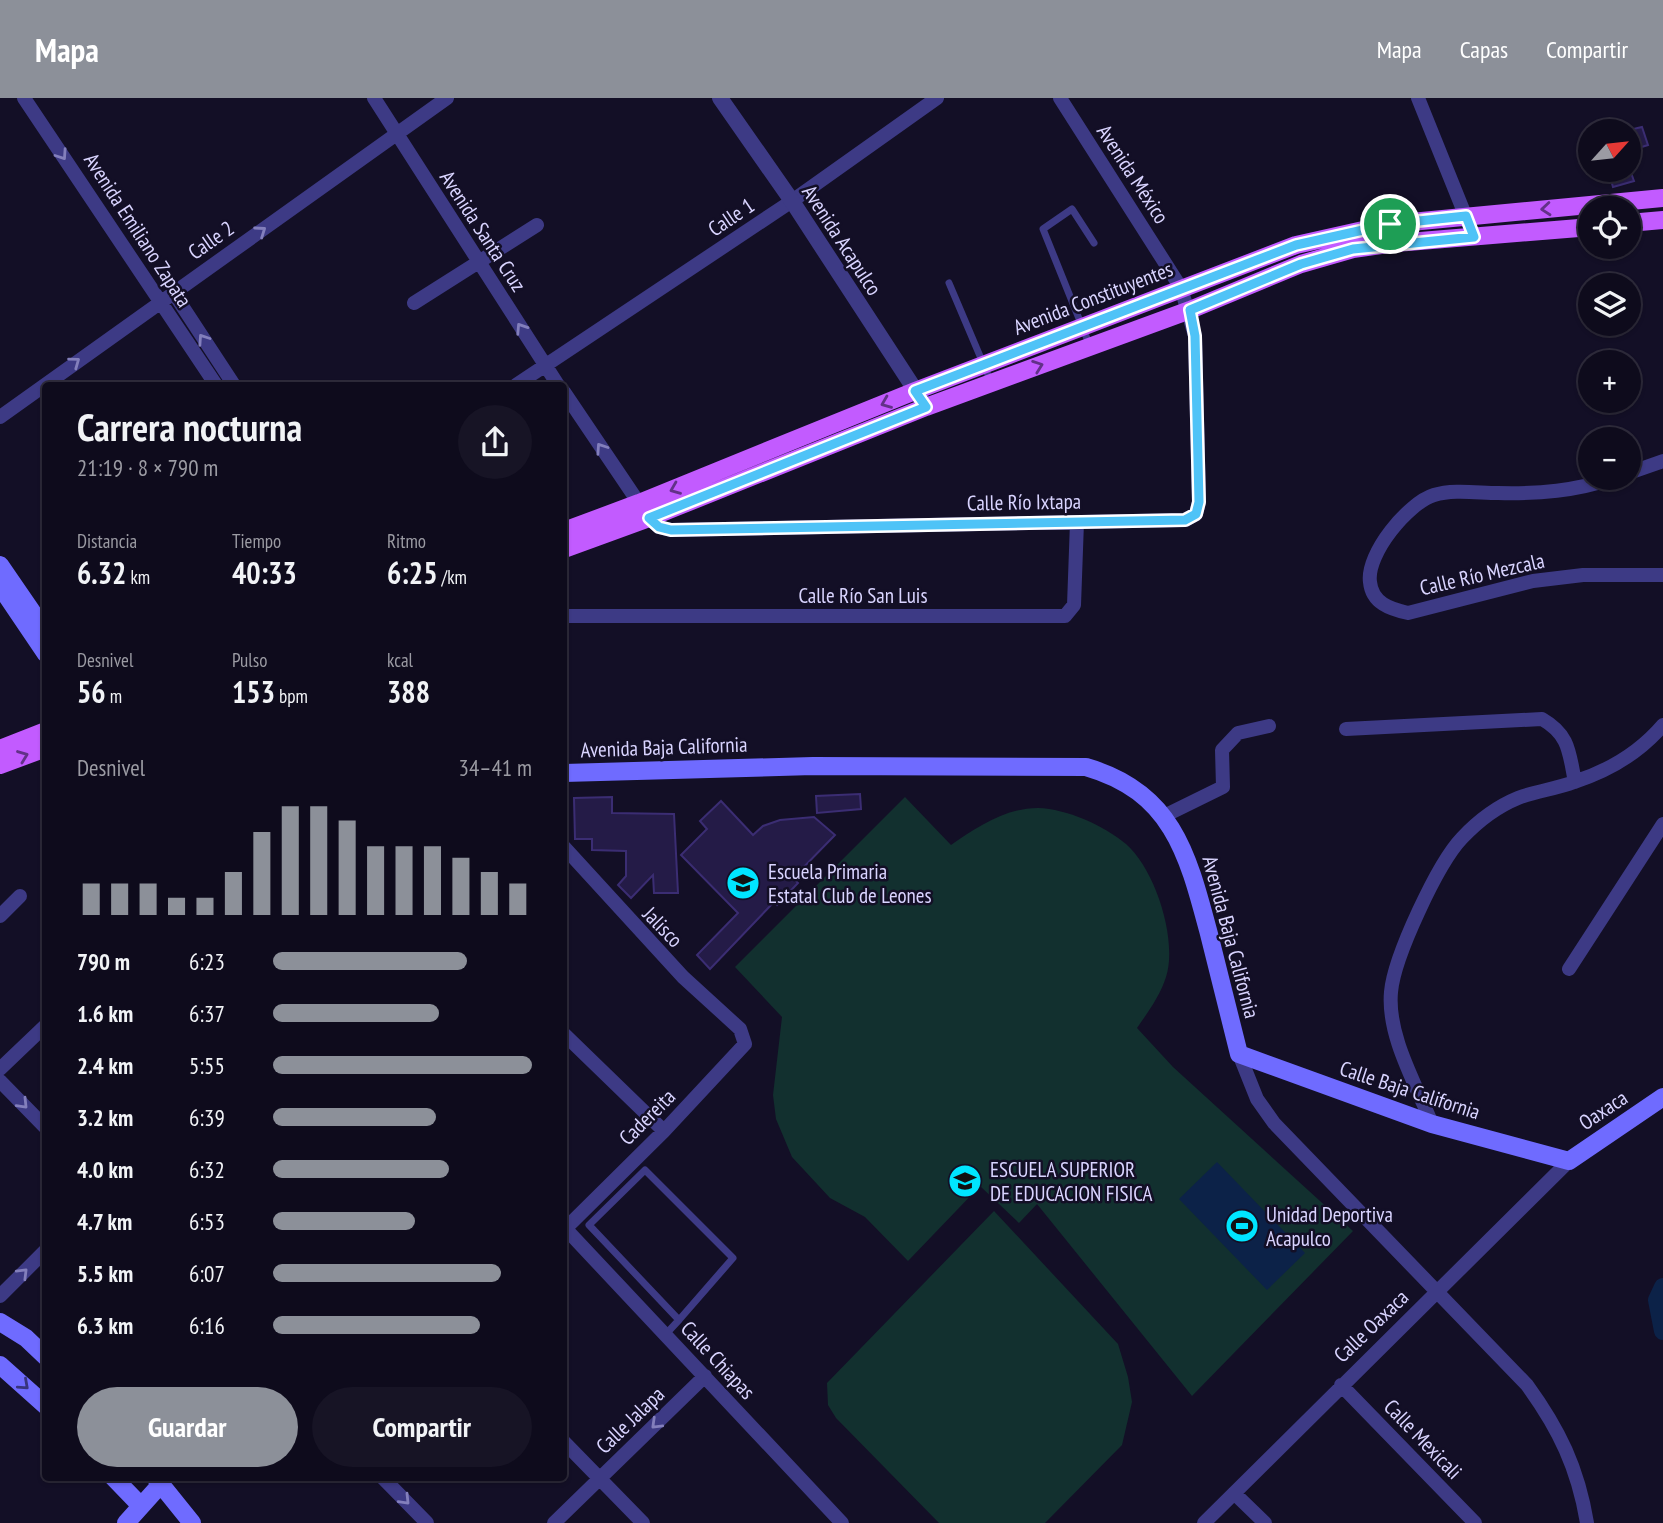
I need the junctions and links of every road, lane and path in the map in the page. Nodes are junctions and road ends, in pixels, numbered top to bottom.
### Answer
1 (24, 98) edge
2 (374, 98) edge
3 (447, 98) edge
4 (720, 98) edge
5 (937, 98) edge
6 (1060, 98) edge
7 (1418, 98) edge
8 (397, 135) junction
9 (1663, 198) edge
10 (792, 201) junction
11 (1466, 216) junction
12 (1663, 220) edge
13 (1641, 222) edge
14 (537, 225) dead end
15 (1578, 228) edge
16 (1474, 237) junction
17 (1094, 243) dead end
18 (477, 261) junction
19 (949, 283) dead end
20 (1181, 288) junction
21 (167, 296) junction
22 (414, 303) dead end
23 (1190, 310) junction
24 (1082, 327) junction
25 (1090, 346) junction
26 (984, 364) junction
27 (545, 366) junction
28 (47, 382) edge
29 (214, 382) edge
30 (232, 382) edge
31 (521, 382) edge
32 (556, 382) edge
33 (991, 383) junction
34 (42, 386) edge
35 (915, 391) junction
36 (567, 396) edge
37 (926, 407) junction
38 (0, 416) edge
39 (1663, 461) edge
40 (1641, 468) edge
41 (1578, 488) edge
42 (644, 511) junction
43 (1077, 522) junction
44 (567, 530) edge
45 (567, 548) edge
46 (0, 565) edge
47 (1663, 575) edge
48 (0, 586) edge
49 (567, 615) edge
50 (42, 626) edge
51 (42, 648) edge
52 (1663, 725) edge
53 (1269, 726) dead end
54 (1346, 729) dead end
55 (42, 733) edge
56 (0, 749) edge
57 (42, 749) edge
58 (0, 765) edge
59 (567, 773) edge
60 (1575, 782) junction
61 (1164, 816) junction
62 (1663, 824) edge
63 (567, 850) edge
64 (20, 896) dead end
65 (0, 916) edge
66 (1569, 969) dead end
67 (42, 1029) edge
68 (740, 1030) joint
69 (567, 1037) edge
70 (1239, 1054) junction
71 (0, 1069) edge
72 (0, 1081) edge
73 (1663, 1097) edge
74 (42, 1124) edge
75 (1432, 1124) junction
76 (664, 1131) junction
77 (1569, 1161) junction
78 (567, 1225) edge
79 (567, 1231) edge
80 (42, 1254) edge
81 (1435, 1292) junction
82 (0, 1296) edge
83 (679, 1320) junction
84 (0, 1322) edge
85 (665, 1335) junction
86 (42, 1353) edge
87 (0, 1365) edge
88 (705, 1376) junction
89 (1341, 1385) junction
90 (42, 1402) edge
91 (567, 1445) edge
92 (600, 1479) junction
93 (117, 1481) edge
94 (157, 1481) edge
95 (159, 1481) edge
96 (386, 1481) edge
97 (1234, 1493) junction
98 (141, 1506) junction
99 (126, 1523) edge
100 (192, 1523) edge
101 (427, 1523) edge
102 (554, 1523) edge
103 (643, 1523) edge
104 (842, 1523) edge
105 (1204, 1523) edge
106 (1265, 1523) edge
107 (1475, 1523) edge
108 (1587, 1523) edge

1 -> 21 street, Avenida Emiliano Zapata
2 - 8 street, Avenida Santa Cruz
3 - 8 street, Calle 2
4 - 10 street, Avenida Acapulco
5 - 10 street, Calle 1
6 - 20 street, Avenida México
7 - 11 street
8 - 18 street, Avenida Santa Cruz
21 -> 8 street, Calle 2
9 -> 11 main road, Avenida Constituyentes
10 - 27 street, Calle 1
10 - 35 street, Avenida Acapulco
11 - 16 street
11 - 20 main road, Avenida Constituyentes
12 - 13 main road
14 - 18 street
15 - 16 main road, Avenida Constituyentes
16 - 23 main road, Avenida Constituyentes
17 - 24 lane
18 - 22 street
27 -> 18 street, Avenida Santa Cruz
19 - 26 lane
20 - 23 street, Avenida México
20 - 24 main road, Avenida Constituyentes
28 -> 21 street, Calle 2
21 - 29 street, Avenida Emiliano Zapata
30 -> 21 street, Avenida Emiliano Zapata
23 - 25 main road, Avenida Constituyentes
23 - 43 street, Calle Río Ixtapa
24 - 25 lane
24 - 26 main road, Avenida Constituyentes
33 -> 25 main road, Avenida Constituyentes
26 - 33 lane
26 - 35 main road, Avenida Constituyentes
27 - 31 street, Calle 1
27 - 32 street, Avenida Santa Cruz
33 - 37 main road, Avenida Constituyentes
38 -> 34 street, Calle 2
35 - 37 street, Avenida Acapulco
35 -> 42 main road, Avenida Constituyentes
42 -> 36 street
37 - 42 main road, Avenida Constituyentes
39 - 40 street
41 - 47 street, Calle Río Mezcala
42 - 43 street, Calle Río Ixtapa
42 - 44 main road, Avenida Constituyentes
42 - 45 main road, Avenida Constituyentes
43 - 49 street, Calle Río San Luis
46 - 50 main road
48 - 51 main road
52 - 60 street
53 - 61 street
54 - 60 street
55 - 56 main road
58 -> 57 main road
59 - 61 main road, Avenida Baja California
60 - 75 street
61 - 70 main road, Avenida Baja California
62 - 66 street
63 - 68 street, Jalisco
64 - 65 street
67 - 71 street
68 - 76 street, Cadereita
69 - 76 street
70 - 75 main road, Calle Baja California
70 - 81 street, Avenida Baja California
72 -> 74 street
73 - 77 main road, Oaxaca
75 - 77 main road, Calle Baja California
76 - 78 street, Cadereita
77 - 81 street, Calle Oaxaca
79 - 85 street, Calle Chiapas
82 -> 80 street
81 - 89 street, Calle Oaxaca
81 - 108 street, Avenida Baja California
83 - 83 lane
83 - 85 lane
84 - 86 main road
85 - 88 street, Calle Chiapas
87 -> 90 main road
88 -> 92 street, Calle Jalapa
88 - 104 street, Calle Chiapas
89 - 97 street, Calle Oaxaca
89 - 107 street, Calle Mexicali
91 - 92 street
92 - 102 street, Calle Jalapa
92 - 103 street
93 - 98 main road
94 - 98 main road
95 - 100 main road
96 -> 101 street
97 - 105 street, Calle Oaxaca
97 - 106 street
98 - 99 main road

